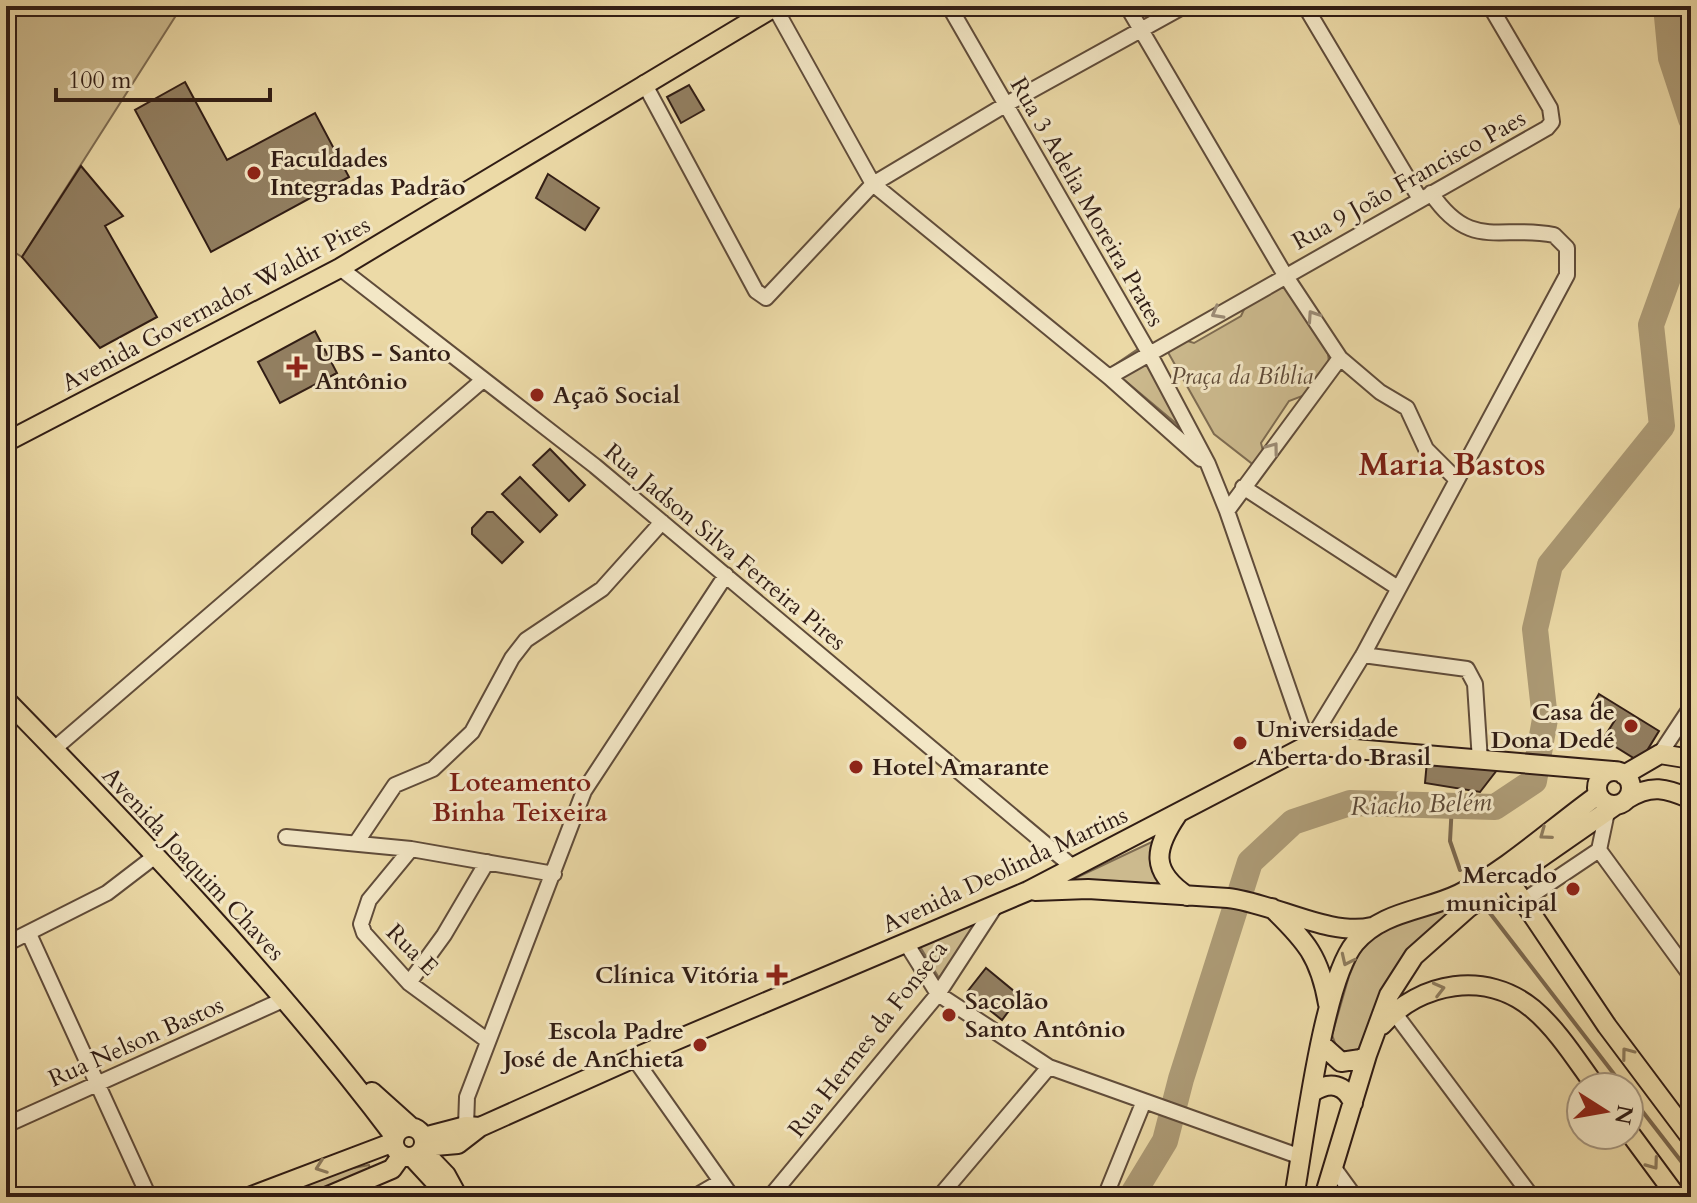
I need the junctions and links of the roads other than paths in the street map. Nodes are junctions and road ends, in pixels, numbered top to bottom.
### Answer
1 (775, 6) edge
2 (949, 6) edge
3 (1127, 6) edge
4 (1184, 6) edge
5 (1305, 6) edge
6 (1490, 6) edge
7 (1140, 30) junction
8 (644, 83) junction
9 (1005, 105) junction
10 (873, 184) junction
11 (1425, 196) junction
12 (340, 268) junction
13 (1285, 275) junction
14 (1148, 351) junction
15 (1340, 358) junction
16 (1109, 377) junction
17 (483, 380) junction
18 (6, 442) edge
19 (1208, 464) junction
20 (1456, 479) junction
21 (1216, 482) junction
22 (1245, 484) junction
23 (1227, 511) junction
24 (662, 522) junction
25 (726, 575) junction
26 (1398, 588) junction
27 (1363, 655) junction
28 (6, 700) edge
29 (1691, 707) edge
30 (1308, 745) junction
31 (54, 749) junction
32 (1660, 754) junction
33 (1688, 758) edge
34 (1480, 761) junction
35 (1565, 769) junction
36 (1618, 773) junction
37 (1682, 795) edge
38 (1609, 800) junction
39 (1180, 812) junction
40 (286, 837) dead end
41 (356, 843) junction
42 (411, 849) junction
43 (1599, 850) junction
44 (154, 857) junction
45 (487, 862) junction
46 (1074, 868) junction
47 (554, 874) junction
48 (1505, 878) junction
49 (1546, 885) junction
50 (1028, 891) junction
51 (1187, 896) junction
52 (1463, 901) junction
53 (1523, 901) junction
54 (996, 905) junction
55 (1270, 906) junction
56 (1373, 927) junction
57 (29, 934) junction
58 (906, 943) junction
59 (6, 944) edge
60 (1691, 976) edge
61 (409, 983) junction
62 (938, 994) junction
63 (285, 999) junction
64 (1329, 1007) junction
65 (1393, 1011) junction
66 (1376, 1031) junction
67 (488, 1041) junction
68 (1322, 1045) junction
69 (1367, 1055) junction
70 (634, 1058) junction
71 (1049, 1067) junction
72 (1583, 1071) edge
73 (96, 1084) junction
74 (1313, 1092) junction
75 (1151, 1103) junction
76 (1353, 1103) junction
77 (6, 1125) edge
78 (473, 1127) junction
79 (1691, 1138) edge
80 (411, 1144) junction
81 (1643, 1151) edge
82 (1301, 1157) junction
83 (1334, 1168) junction
84 (720, 1182) junction
85 (149, 1197) edge
86 (249, 1197) edge
87 (326, 1197) edge
88 (449, 1197) edge
89 (458, 1197) edge
90 (694, 1197) edge
91 (732, 1197) edge
92 (770, 1197) edge
93 (939, 1197) edge
94 (1105, 1197) edge
95 (1294, 1197) edge
96 (1324, 1197) edge
97 (1355, 1197) edge
98 (1532, 1197) edge
99 (1677, 1197) edge

1 - 8 main road, Avenida Governador Waldir Pires
1 - 10 street
2 - 9 street, Rua 3 Adelia Moreira Prates
3 - 7 street
4 - 7 street
5 - 11 street
6 - 11 street, Rua 9 João Francisco Paes
7 - 9 street
7 - 13 street
8 - 10 street
8 - 12 main road, Avenida Governador Waldir Pires
9 - 10 street
9 - 14 street, Rua 3 Adelia Moreira Prates
10 - 16 street
11 - 13 street, Rua 9 João Francisco Paes
11 - 20 street
12 - 17 street, Rua Jadson Silva Ferreira Pires
12 - 18 main road, Avenida Governador Waldir Pires
13 -> 14 street, Rua 9 João Francisco Paes
15 -> 13 street
14 - 16 street, Rua 9 João Francisco Paes
14 - 19 street, Rua 3 Adelia Moreira Prates
15 - 20 street
22 -> 15 street
16 - 19 street
17 - 24 street, Rua Jadson Silva Ferreira Pires
17 - 31 street
19 - 21 street, Rua 3 Adelia Moreira Prates
20 - 26 street
21 - 22 street
21 - 23 street, Rua 3 Adelia Moreira Prates
22 - 23 street
22 - 26 street
23 - 30 street, Rua 3 Adelia Moreira Prates
24 - 25 street, Rua Jadson Silva Ferreira Pires
24 - 41 street
25 - 46 street, Rua Jadson Silva Ferreira Pires
25 - 47 street
26 - 27 street
27 - 30 street
27 - 34 street
28 - 31 main road, Avenida Joaquim Chaves
29 - 32 street
30 - 34 main road
30 - 39 main road, Avenida Deolinda Martins
31 - 44 main road, Avenida Joaquim Chaves
32 - 33 main road
32 - 36 main road
33 - 37 main road
34 - 35 main road
35 - 36 main road
35 - 38 main road
36 - 38 main road
36 - 38 main road
37 - 38 main road
38 - 43 street
38 -> 48 main road
38 - 48 main road
39 - 46 main road, Avenida Deolinda Martins
39 - 51 main road
40 - 41 street
41 - 42 street
42 - 45 street
42 - 61 street, Rua E
43 - 49 street
43 - 60 street
44 - 57 street
44 - 63 main road, Avenida Joaquim Chaves
45 - 47 street
45 - 61 street
46 - 50 main road, Avenida Deolinda Martins
47 - 67 street
48 - 49 street
48 - 52 main road
48 - 53 main road
49 - 53 street
50 - 51 main road
50 - 54 main road, Avenida Deolinda Martins
51 - 55 main road
52 - 56 main road
52 - 66 main road
79 -> 53 main road
54 - 58 main road, Avenida Deolinda Martins
54 - 62 street, Rua Hermes da Fonseca
55 - 56 main road
55 - 64 main road
56 -> 64 main road
57 - 59 street
57 - 73 street
58 - 62 street
58 - 70 main road, Avenida Deolinda Martins
61 - 67 street, Rua E
62 - 71 street
62 - 92 street, Rua Hermes da Fonseca
63 - 73 street, Rua Nelson Bastos
63 - 80 main road, Avenida Joaquim Chaves
64 - 68 main road
65 - 66 main road
65 -> 72 main road
65 - 98 street
66 - 69 main road
67 - 78 street
68 - 69 main road
68 - 74 main road
69 - 76 main road
70 - 78 main road, Avenida Deolinda Martins
70 - 84 street
71 - 75 street
71 - 93 street
73 - 77 street, Rua Nelson Bastos
73 - 85 street
74 - 76 main road
74 - 82 main road
75 - 82 street
75 - 94 street
76 - 83 main road
78 - 80 main road, Avenida Deolinda Martins
80 -> 86 main road, Avenida Deolinda Martins
80 - 87 main road, Avenida Deolinda Martins
80 - 88 main road, Avenida Joaquim Chaves
80 - 89 main road, Avenida Joaquim Chaves
81 -> 99 main road
82 - 95 main road
83 - 96 main road
83 - 97 street
84 - 90 street
84 - 91 street

